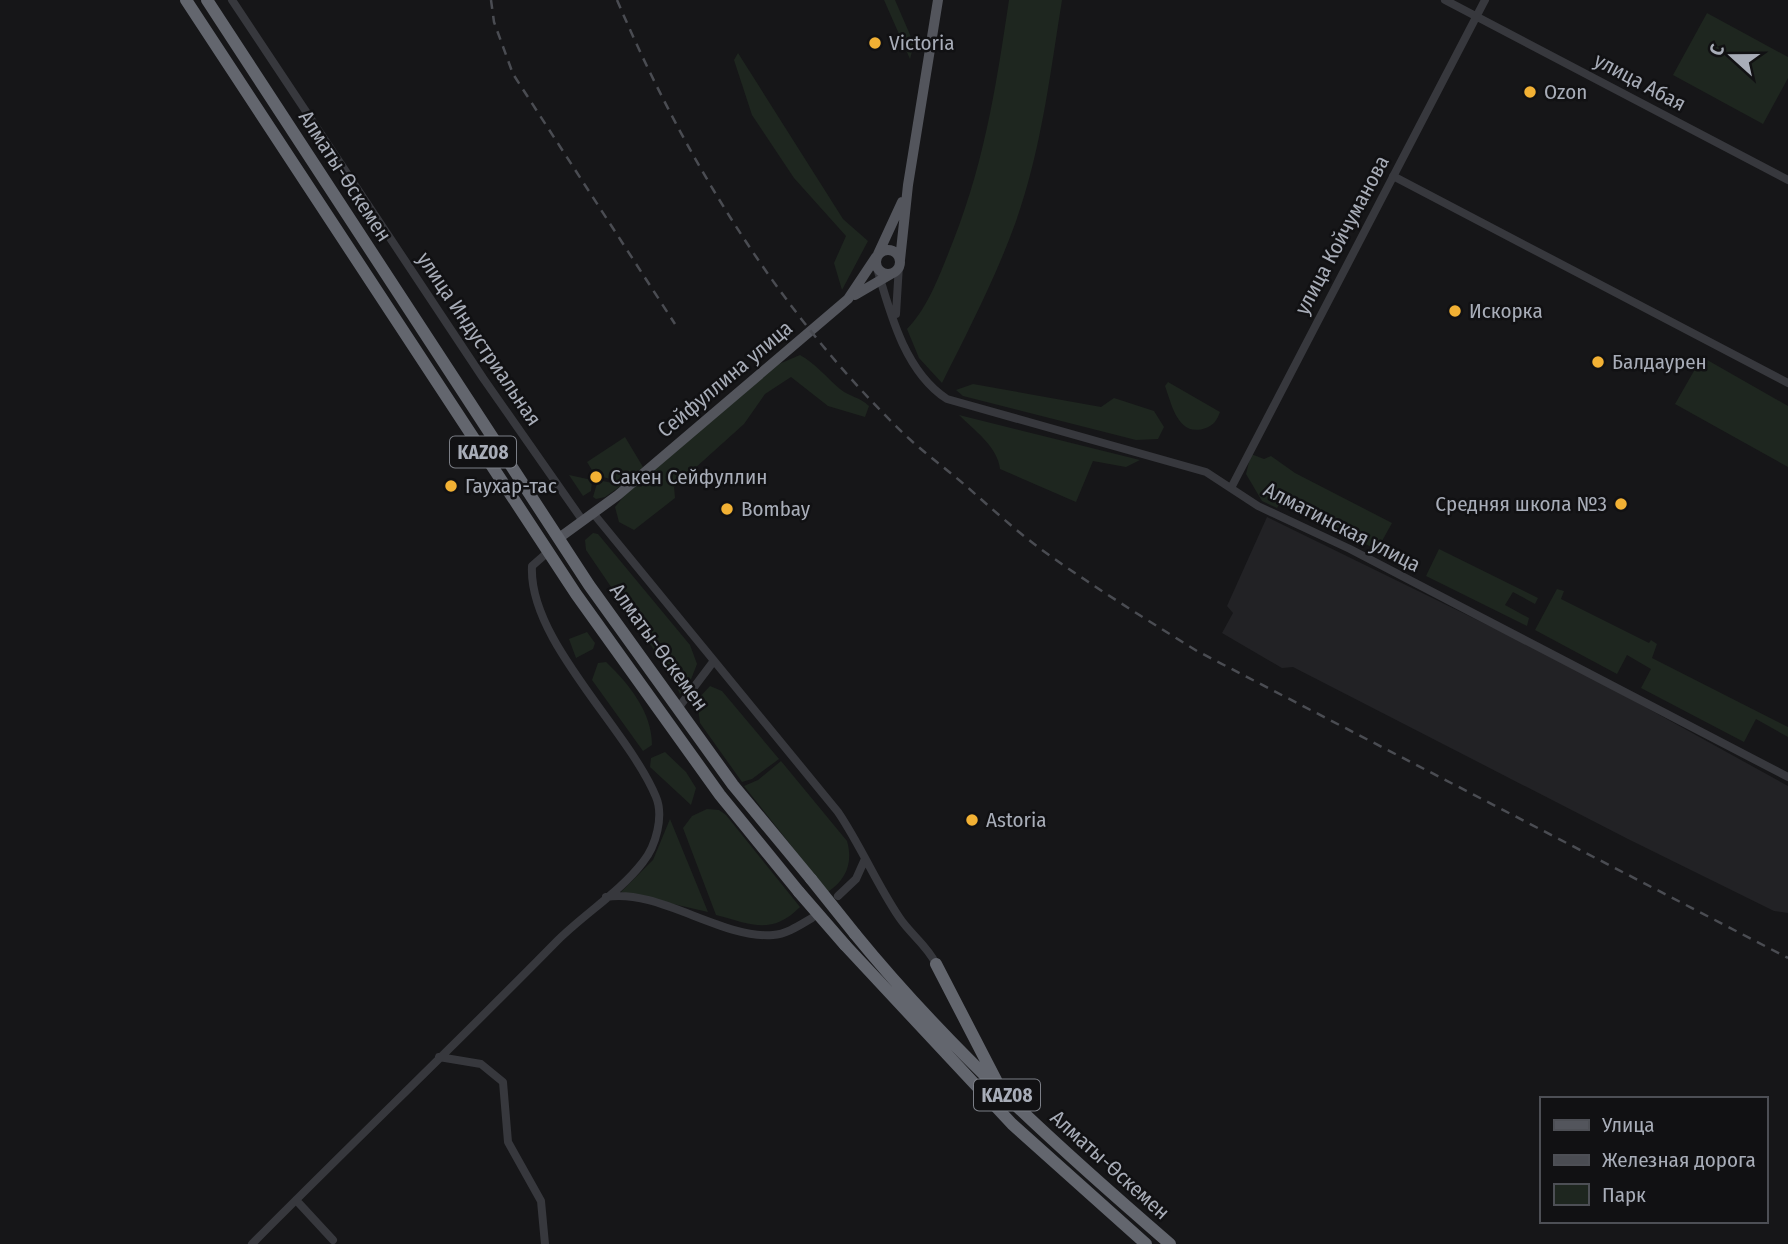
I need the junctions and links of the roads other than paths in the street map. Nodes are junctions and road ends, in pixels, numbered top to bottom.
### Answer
1 (186, 0) edge
2 (207, 0) edge
3 (232, 0) edge
4 (938, 0) edge
5 (1445, 0) edge
6 (1485, 0) edge
7 (1476, 16) junction
8 (1393, 176) junction
9 (1788, 180) edge
10 (908, 185) junction
11 (877, 260) junction
12 (900, 262) junction
13 (891, 274) junction
14 (881, 281) junction
15 (848, 299) junction
16 (896, 321) junction
17 (1787, 380) edge
18 (1231, 488) junction
19 (593, 513) junction
20 (583, 521) junction
21 (559, 538) junction
22 (548, 552) junction
23 (713, 662) junction
24 (679, 706) junction
25 (1788, 777) edge
26 (865, 859) junction
27 (606, 897) junction
28 (838, 897) dead end
29 (812, 918) dead end
30 (936, 964) joint
31 (439, 1057) junction
32 (999, 1087) junction
33 (296, 1200) junction
34 (333, 1240) dead end
35 (252, 1244) edge
36 (545, 1244) edge
37 (1146, 1244) edge
38 (1170, 1244) edge

1 - 22 highway, Алматы-Өскемен / KAZ08
2 - 21 highway, Алматы-Өскемен / KAZ08
3 - 20 street, улица Индустриальная
4 - 10 main road
5 - 7 street, улица Абая
6 - 7 street, улица Койчуманова
7 - 8 street, улица Койчуманова
7 - 9 street, улица Абая
8 - 17 street
8 - 18 street, улица Койчуманова
10 - 11 main road
10 - 12 main road
11 - 12 main road
11 - 13 main road
11 - 14 street, Алматинская улица
11 - 15 main road
12 - 13 main road
12 - 16 street
13 - 14 main road
14 - 15 main road
14 - 16 street, Алматинская улица
15 - 19 main road, Сейфуллина улица
16 - 18 street, Алматинская улица
18 - 25 street, Алматинская улица
19 - 20 main road, Сейфуллина улица
19 - 23 street
20 - 21 main road, Сейфуллина улица
21 - 24 highway, Алматы-Өскемен / KAZ08
22 - 27 street
22 - 37 highway, Алматы-Өскемен / KAZ08, bridge
23 - 24 street
23 - 26 street
24 - 32 highway, Алматы-Өскемен / KAZ08, bridge
26 - 28 street
26 - 30 street
27 - 29 street
27 - 31 street
30 - 32 highway
31 - 33 street
31 - 36 street
32 - 38 highway, Алматы-Өскемен / KAZ08
33 - 34 street
33 - 35 street

